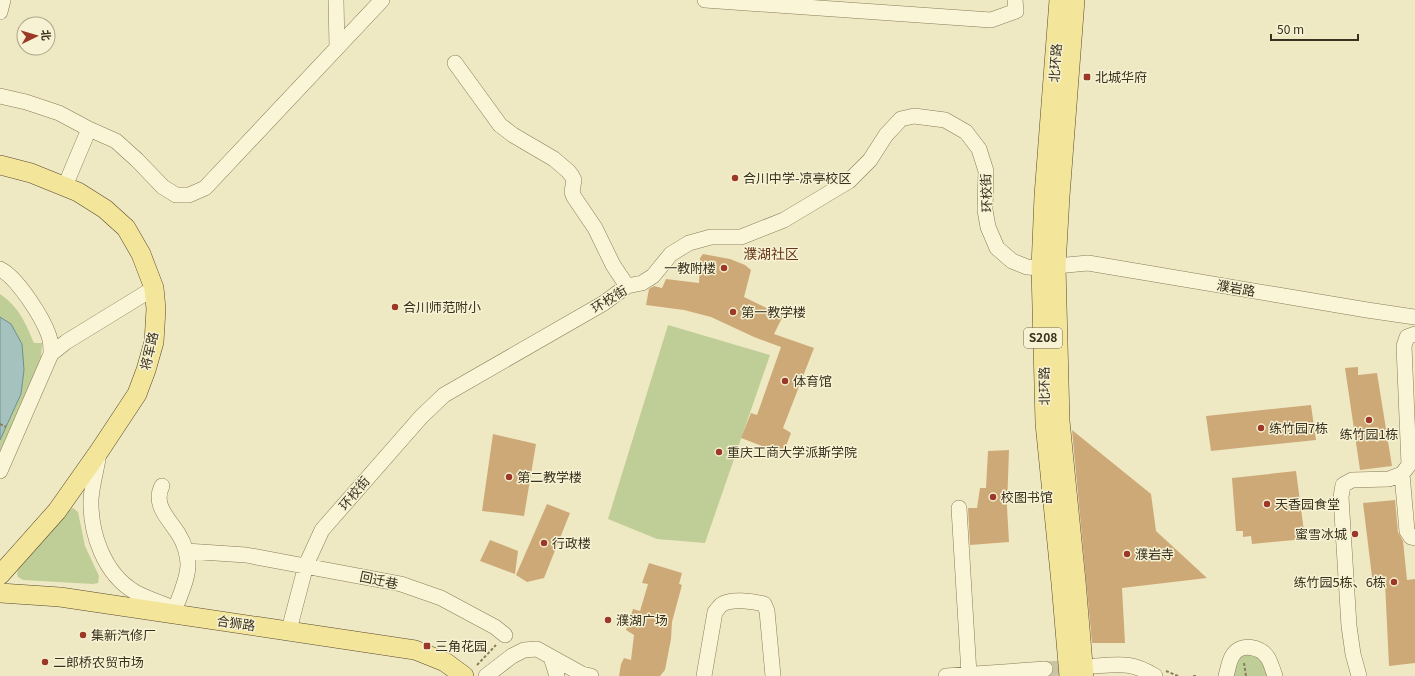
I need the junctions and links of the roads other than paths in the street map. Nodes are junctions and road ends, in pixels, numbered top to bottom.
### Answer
1 (3, 0) edge
2 (336, 0) edge
3 (382, 0) edge
4 (705, 0) edge
5 (1015, 0) edge
6 (1059, 0) edge
7 (1075, 0) edge
8 (0, 12) edge
9 (337, 47) junction
10 (455, 63) dead end
11 (0, 96) edge
12 (89, 129) junction
13 (0, 165) edge
14 (65, 186) junction
15 (1049, 267) junction
16 (0, 269) edge
17 (627, 286) junction
18 (154, 288) junction
19 (1415, 316) edge
20 (1415, 334) edge
21 (51, 354) junction
22 (100, 450) junction
23 (0, 471) edge
24 (1402, 474) junction
25 (162, 486) dead end
26 (959, 508) dead end
27 (1415, 538) edge
28 (186, 551) junction
29 (306, 565) junction
30 (0, 575) edge
31 (0, 593) edge
32 (176, 609) junction
33 (193, 616) junction
34 (289, 630) junction
35 (505, 635) road end
36 (551, 657) junction
37 (1044, 669) tunnel mouth
38 (1089, 671) edge
39 (476, 673) edge
40 (969, 674) junction
41 (557, 676) edge
42 (591, 676) edge
43 (704, 676) edge
44 (773, 676) edge
45 (946, 676) edge
46 (1069, 676) edge
47 (1155, 676) edge
48 (1226, 676) edge
49 (1275, 676) edge
50 (1359, 676) edge

1 - 8 street
2 - 9 street
3 - 9 street
4 - 5 street
6 - 15 main road, 北环路 / S208
7 - 15 main road, 北环路 / S208
9 - 12 street
10 - 17 street
11 - 12 street
12 - 14 street
13 - 14 main road, 将军路
14 - 18 main road, 将军路
15 - 17 street, 环校街
15 - 19 street, 濮岩路
15 - 38 main road, 北环路 / S208
15 - 46 main road, 北环路 / S208
16 - 21 street
17 - 29 street, 环校街
18 - 21 street
18 - 22 main road, 将军路
20 - 24 street
21 - 23 street
22 - 30 main road, 将军路
22 - 32 street
24 - 27 street
24 - 50 street
25 - 28 street
26 - 40 street
28 - 29 street, 回迁巷
28 - 32 street
29 - 34 street, 环校街
29 - 35 street, 回迁巷
31 - 33 main road, 合狮路
32 - 33 street
33 - 34 main road, 合狮路
34 - 39 main road, 合狮路
36 - 39 street
36 - 41 street
36 - 42 street
37 - 40 street
38 - 47 street
40 - 45 street
43 - 44 street
48 - 49 street

